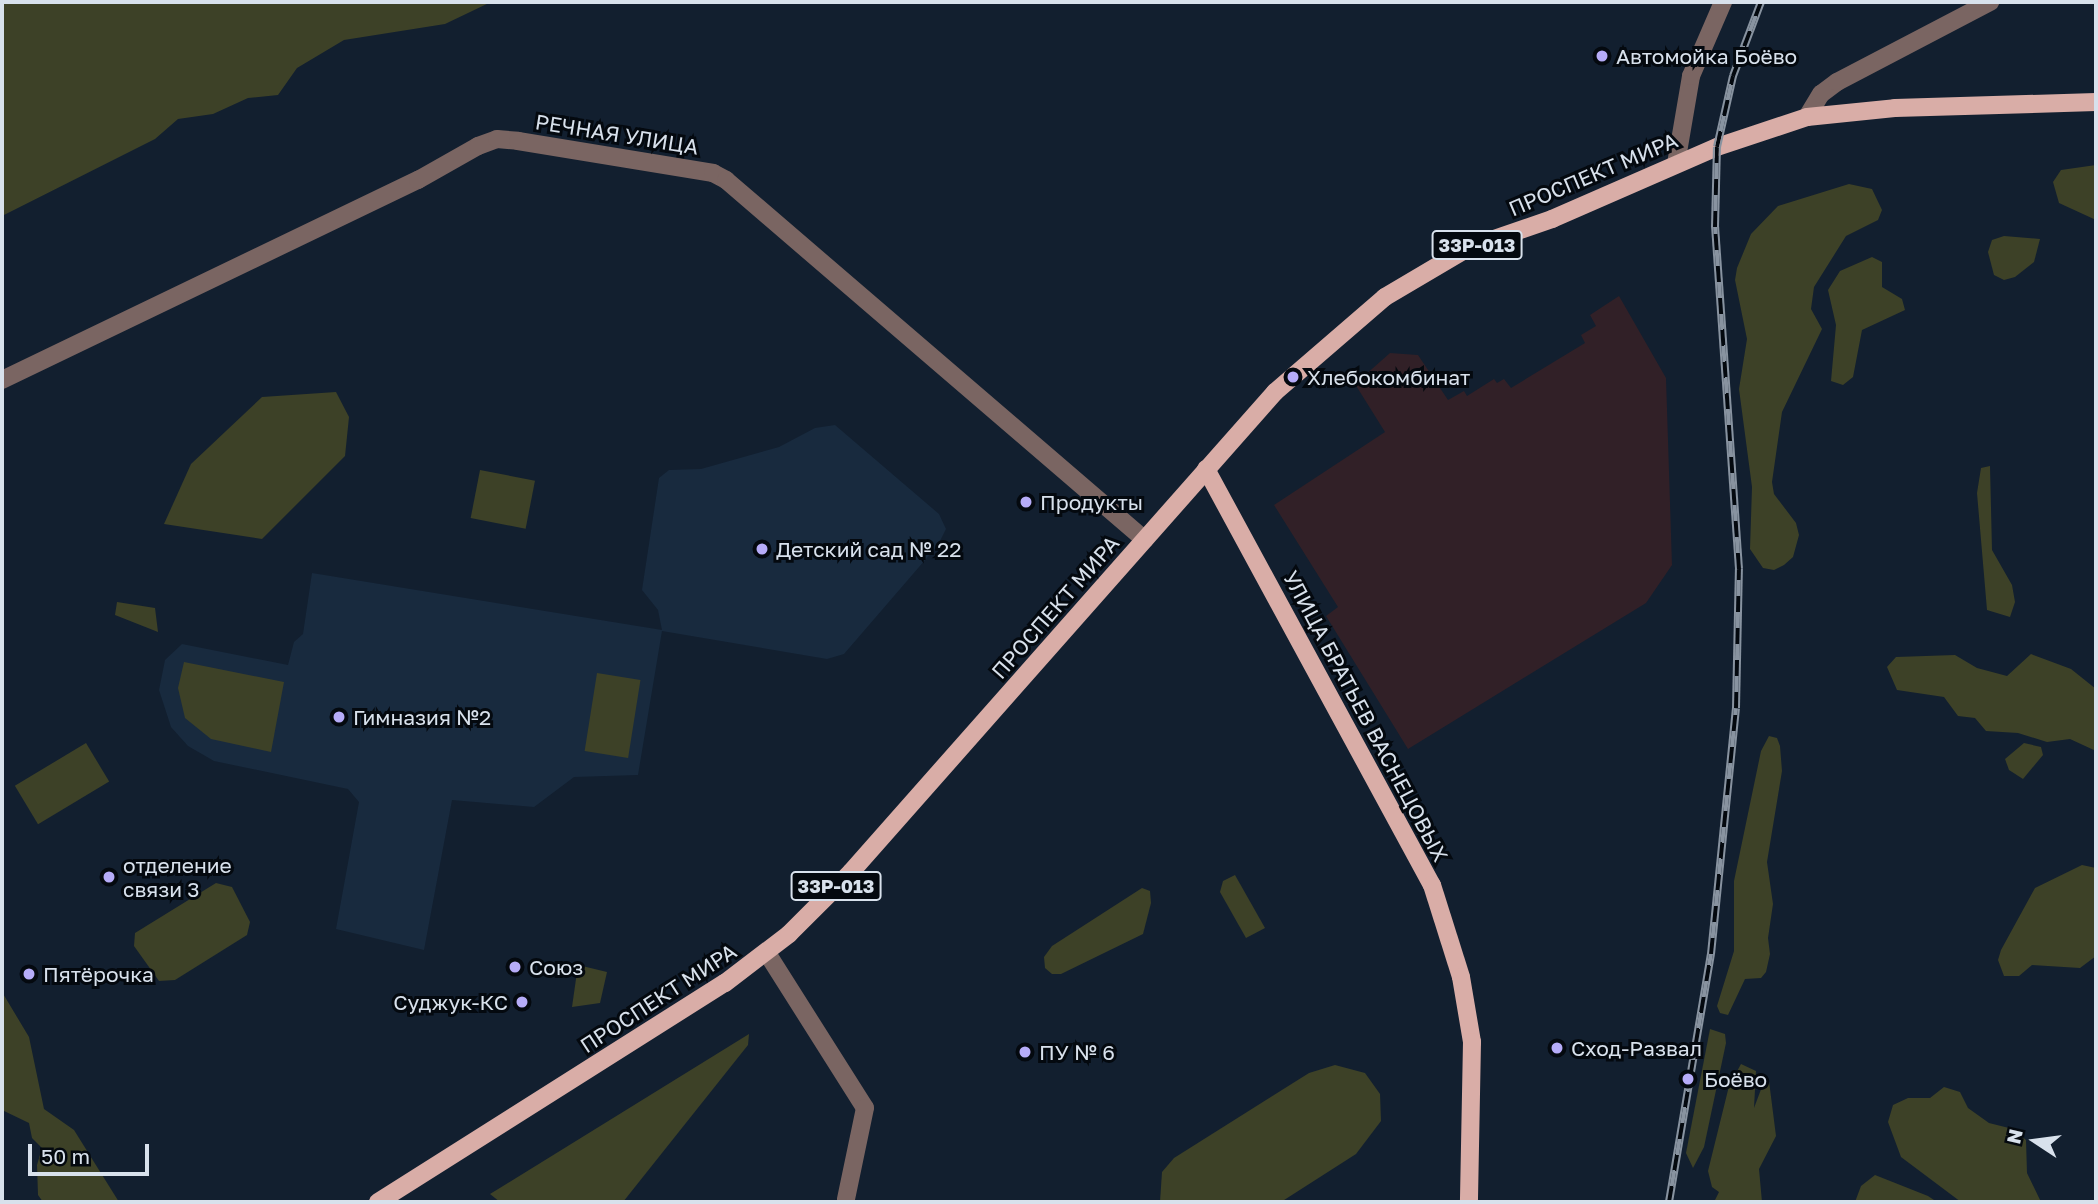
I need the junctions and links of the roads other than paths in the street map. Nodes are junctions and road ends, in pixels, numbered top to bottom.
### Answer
1 (1723, 2) edge
2 (1990, 2) edge
3 (2096, 102) edge
4 (1807, 117) junction
5 (1676, 164) junction
6 (2, 380) edge
7 (1206, 468) junction
8 (1145, 540) junction
9 (768, 953) junction
10 (846, 1199) dead end
11 (378, 1202) edge
12 (1469, 1202) edge

1 - 5 street
2 - 4 street
3 - 4 main road, 33Р-013
4 - 5 main road, ПРОСПЕКТ МИРА / 33Р-013
5 - 7 main road, ПРОСПЕКТ МИРА / 33Р-013
6 - 8 street, РЕЧНАЯ УЛИЦА
7 - 8 main road, ПРОСПЕКТ МИРА / 33Р-013
7 - 12 main road, УЛИЦА БРАТЬЕВ ВАСНЕЦОВЫХ
8 - 9 main road, ПРОСПЕКТ МИРА / 33Р-013
9 - 10 street
9 - 11 main road, ПРОСПЕКТ МИРА / 33Р-013

